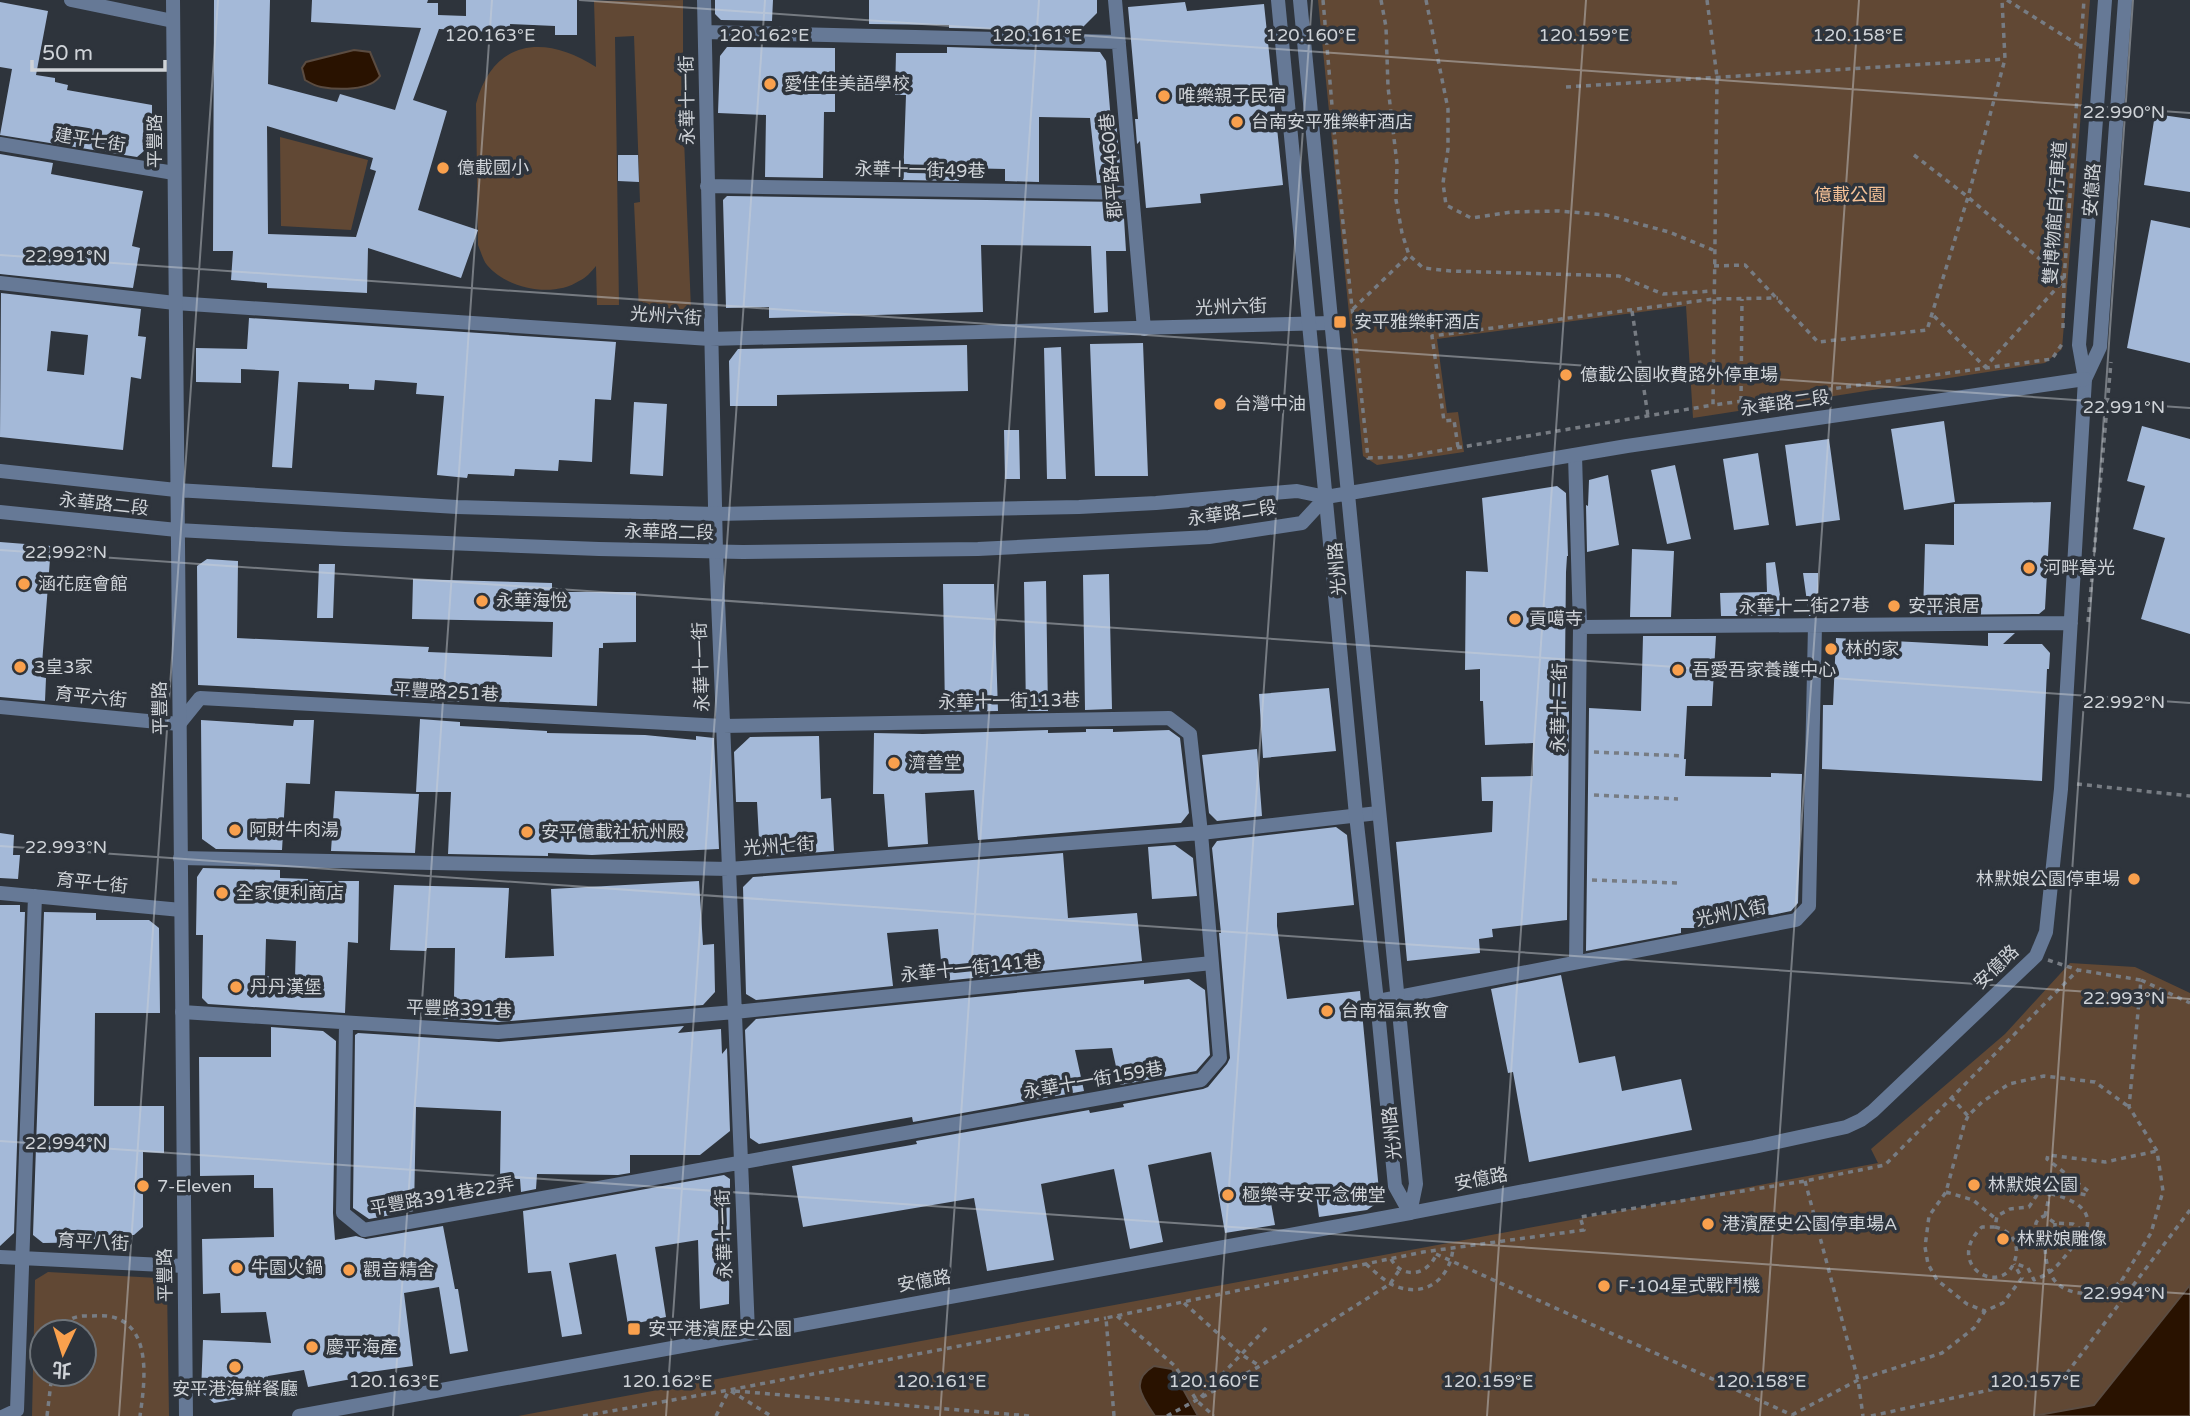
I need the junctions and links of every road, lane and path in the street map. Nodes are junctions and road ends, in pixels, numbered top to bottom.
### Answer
1 (71, 0) edge
2 (173, 0) edge
3 (704, 0) edge
4 (1115, 0) edge
5 (1278, 0) edge
6 (1300, 0) edge
7 (1323, 0) edge
8 (1381, 0) edge
9 (1426, 0) edge
10 (1707, 0) edge
11 (2005, 0) edge
12 (2084, 0) edge
13 (2105, 0) edge
14 (2125, 0) edge
15 (173, 21) junction
16 (705, 32) junction
17 (1119, 42) junction
18 (2080, 46) junction
19 (2005, 59) junction
20 (1717, 77) junction
21 (1566, 87) dead end
22 (0, 144) edge
23 (1914, 155) dead end
24 (174, 173) junction
25 (707, 186) junction
26 (1132, 192) junction
27 (1968, 197) junction
28 (1714, 250) junction
29 (1409, 255) junction
30 (1714, 266) junction
31 (2064, 280) junction
32 (0, 283) edge
33 (1713, 291) junction
34 (1778, 298) junction
35 (1713, 299) junction
36 (1742, 299) junction
37 (175, 303) junction
38 (1353, 309) junction
39 (1632, 310) junction
40 (1932, 314) junction
41 (1331, 323) junction
42 (1310, 325) junction
43 (1144, 329) junction
44 (2063, 330) dead end
45 (710, 339) junction
46 (2062, 344) dead end
47 (1985, 367) junction
48 (2085, 379) junction
49 (1741, 401) junction
50 (1713, 405) junction
51 (1648, 416) junction
52 (1458, 447) junction
53 (1575, 455) junction
54 (0, 471) edge
55 (176, 490) junction
56 (1349, 492) junction
57 (1326, 497) junction
58 (0, 512) edge
59 (716, 513) junction
60 (177, 530) junction
61 (716, 552) junction
62 (2071, 623) junction
63 (1815, 625) junction
64 (1580, 627) junction
65 (0, 707) edge
66 (179, 724) junction
67 (723, 726) junction
68 (1578, 752) junction
69 (1684, 756) dead end
70 (2074, 784) dead end
71 (1578, 794) junction
72 (2190, 796) edge
73 (1678, 799) dead end
74 (1378, 813) junction
75 (1356, 815) junction
76 (1201, 833) junction
77 (180, 858) junction
78 (729, 869) junction
79 (1576, 879) junction
80 (1677, 883) dead end
81 (0, 893) edge
82 (35, 896) junction
83 (181, 910) junction
84 (2036, 956) junction
85 (1576, 962) junction
86 (1212, 963) junction
87 (2078, 970) junction
88 (2141, 980) junction
89 (1398, 996) junction
90 (1377, 1002) junction
91 (2190, 1003) edge
92 (182, 1012) junction
93 (734, 1012) junction
94 (346, 1024) junction
95 (1951, 1097) junction
96 (2129, 1107) junction
97 (1968, 1116) junction
98 (2157, 1151) junction
99 (741, 1163) junction
100 (1805, 1181) junction
101 (1947, 1192) junction
102 (2049, 1193) junction
103 (2190, 1210) edge
104 (1410, 1213) junction
105 (2045, 1216) junction
106 (1996, 1219) junction
107 (2055, 1223) junction
108 (1995, 1227) junction
109 (2035, 1232) junction
110 (2084, 1232) junction
111 (2045, 1239) junction
112 (2014, 1241) junction
113 (1453, 1248) junction
114 (1436, 1252) junction
115 (0, 1257) edge
116 (24, 1258) junction
117 (1391, 1259) junction
118 (1451, 1261) junction
119 (2014, 1263) junction
120 (1366, 1264) junction
121 (184, 1266) junction
122 (1400, 1269) junction
123 (2051, 1273) junction
124 (2122, 1279) junction
125 (1391, 1284) junction
126 (2128, 1292) junction
127 (1184, 1303) junction
128 (1985, 1311) junction
129 (1117, 1317) junction
130 (73, 1318) edge
131 (1106, 1318) junction
132 (1267, 1327) dead end
133 (748, 1332) junction
134 (1242, 1355) junction
135 (1260, 1366) junction
136 (1858, 1380) junction
137 (50, 1388) edge
138 (729, 1390) junction
139 (1198, 1401) junction
140 (1791, 1415) edge
141 (4, 1416) edge
142 (47, 1416) edge
143 (140, 1416) edge
144 (186, 1416) edge
145 (299, 1416) edge
146 (583, 1416) edge
147 (716, 1416) edge
148 (771, 1416) edge
149 (1030, 1416) edge
150 (1114, 1416) edge
151 (1167, 1416) edge
152 (1214, 1416) edge
153 (1863, 1416) edge
154 (1871, 1416) edge

1 - 15 street
2 - 15 street, 平豐路
3 - 16 street, 永華十一街
4 - 17 street, 郡平路460巷
5 - 42 street, 光州路
6 - 41 street, 光州路
7 - 38 path
8 - 29 path
9 - 28 path
10 - 20 path
11 - 18 path
11 - 19 path
12 - 18 path, 雙博物館自行車道
13 - 48 street, 安億路
14 - 48 street, 安億路
15 - 24 street, 平豐路
16 - 17 street
16 - 25 street, 永華十一街
17 - 26 street, 郡平路460巷
18 - 31 path, 雙博物館自行車道
19 - 20 path
19 - 27 path
20 - 21 path
20 - 28 path
22 - 24 street, 建平七街
23 - 27 path
24 - 37 street, 平豐路
25 - 26 street, 永華十一街49巷
25 - 45 street, 永華十一街
26 - 43 street, 郡平路460巷
27 - 31 path
27 - 40 path
28 - 30 path
29 - 33 path
29 - 38 path
30 - 33 path
30 - 34 path
31 - 44 path, 雙博物館自行車道
31 - 47 path
32 - 37 street, 光州六街
33 - 35 path
34 - 36 path
34 - 40 path
35 - 36 path
35 - 39 path
35 - 50 path
36 - 49 path
37 - 45 street, 光州六街
37 - 55 street, 平豐路
38 - 52 path
39 - 51 path
39 - 52 path
40 - 47 path
41 - 42 street, 光州六街
41 - 56 street, 光州路
42 - 43 street, 光州六街
42 - 57 street, 光州路
43 - 45 street, 光州六街
45 - 59 street, 永華十一街
46 - 47 path
47 - 49 path
48 - 53 street, 永華路二段
48 - 62 street, 安億路
49 - 50 path
50 - 51 path
51 - 52 path
53 - 56 street, 永華路二段
53 - 64 street, 永華十二街
54 - 55 street, 永華路二段
55 - 59 street, 永華路二段
55 - 60 street, 平豐路
56 - 57 street, 永華路二段
56 - 74 street, 光州路
57 - 59 street, 永華路二段
57 - 61 street, 永華路二段
57 - 75 street, 光州路
58 - 60 street, 永華路二段
59 - 61 street, 永華十一街
60 - 61 street, 永華路二段
60 - 66 street, 平豐路
61 - 67 street, 永華十一街
62 - 63 street, 永華十二街27巷
62 - 84 street, 安億路
63 - 64 street, 永華十二街27巷
63 - 85 street, 光州八街
64 - 68 street, 永華十二街
65 - 66 street, 育平六街
66 - 67 street, 平豐路251巷
66 - 77 street, 平豐路
67 - 76 street, 永華十一街113巷
67 - 78 street, 永華十一街
68 - 69 path
68 - 71 street, 永華十二街
70 - 72 path
71 - 73 path
71 - 79 street, 永華十二街
74 - 75 street, 光州七街
74 - 89 street, 光州路
75 - 76 street, 光州七街
75 - 90 street, 光州路
76 - 78 street, 光州七街
76 - 86 street, 永華十一街159巷
77 - 78 street, 光州七街
77 - 83 street, 平豐路
78 - 93 street, 永華十一街
79 - 80 path
79 - 85 street, 永華十二街
81 - 82 street, 育平七街
82 - 83 street, 育平七街
82 - 116 street
83 - 92 street, 平豐路
84 - 87 path
84 - 104 street, 安億路
85 - 89 street, 光州八街
86 - 93 street, 永華十一街141巷
86 - 99 street, 永華十一街159巷
87 - 88 path
87 - 95 path
88 - 91 path
88 - 96 path
89 - 90 street, 光州八街
89 - 104 street, 光州路
90 - 104 street, 光州路
92 - 94 street, 平豐路391巷
92 - 121 street, 平豐路
93 - 94 street, 平豐路391巷
93 - 99 street, 永華十一街
94 - 99 street, 平豐路391巷22弄
95 - 97 path
95 - 100 path
96 - 97 path
96 - 98 path
97 - 101 path
98 - 102 path
98 - 124 path
99 - 133 street, 永華十一街
100 - 113 path
100 - 136 path
101 - 106 path
101 - 128 path
102 - 105 path
102 - 106 path
102 - 110 path
103 - 126 path
104 - 133 street, 安億路
105 - 107 path
105 - 109 path
106 - 108 path
107 - 110 path
107 - 111 path
108 - 112 path
108 - 119 path
109 - 111 path
109 - 112 path
110 - 123 path
111 - 123 path
112 - 119 path
113 - 114 path
113 - 118 path
114 - 117 path
114 - 118 path
114 - 122 path
115 - 116 street, 育平八街
116 - 121 street, 育平八街
116 - 141 street
117 - 120 path
117 - 122 path
118 - 125 path
118 - 140 path
119 - 123 path
119 - 128 path
120 - 125 path
120 - 127 path
121 - 144 street, 平豐路
122 - 125 path
123 - 124 path
124 - 126 path
125 - 135 path
126 - 154 path
127 - 129 path
127 - 134 path
128 - 136 path
129 - 131 path
129 - 139 path
130 - 143 path
131 - 138 path
131 - 150 path
132 - 134 path
133 - 145 street, 安億路
134 - 135 path
134 - 139 path
135 - 139 path
136 - 140 path
136 - 153 path
137 - 142 path
138 - 146 path
138 - 147 path
138 - 148 path
138 - 149 path
139 - 151 path
139 - 152 path

